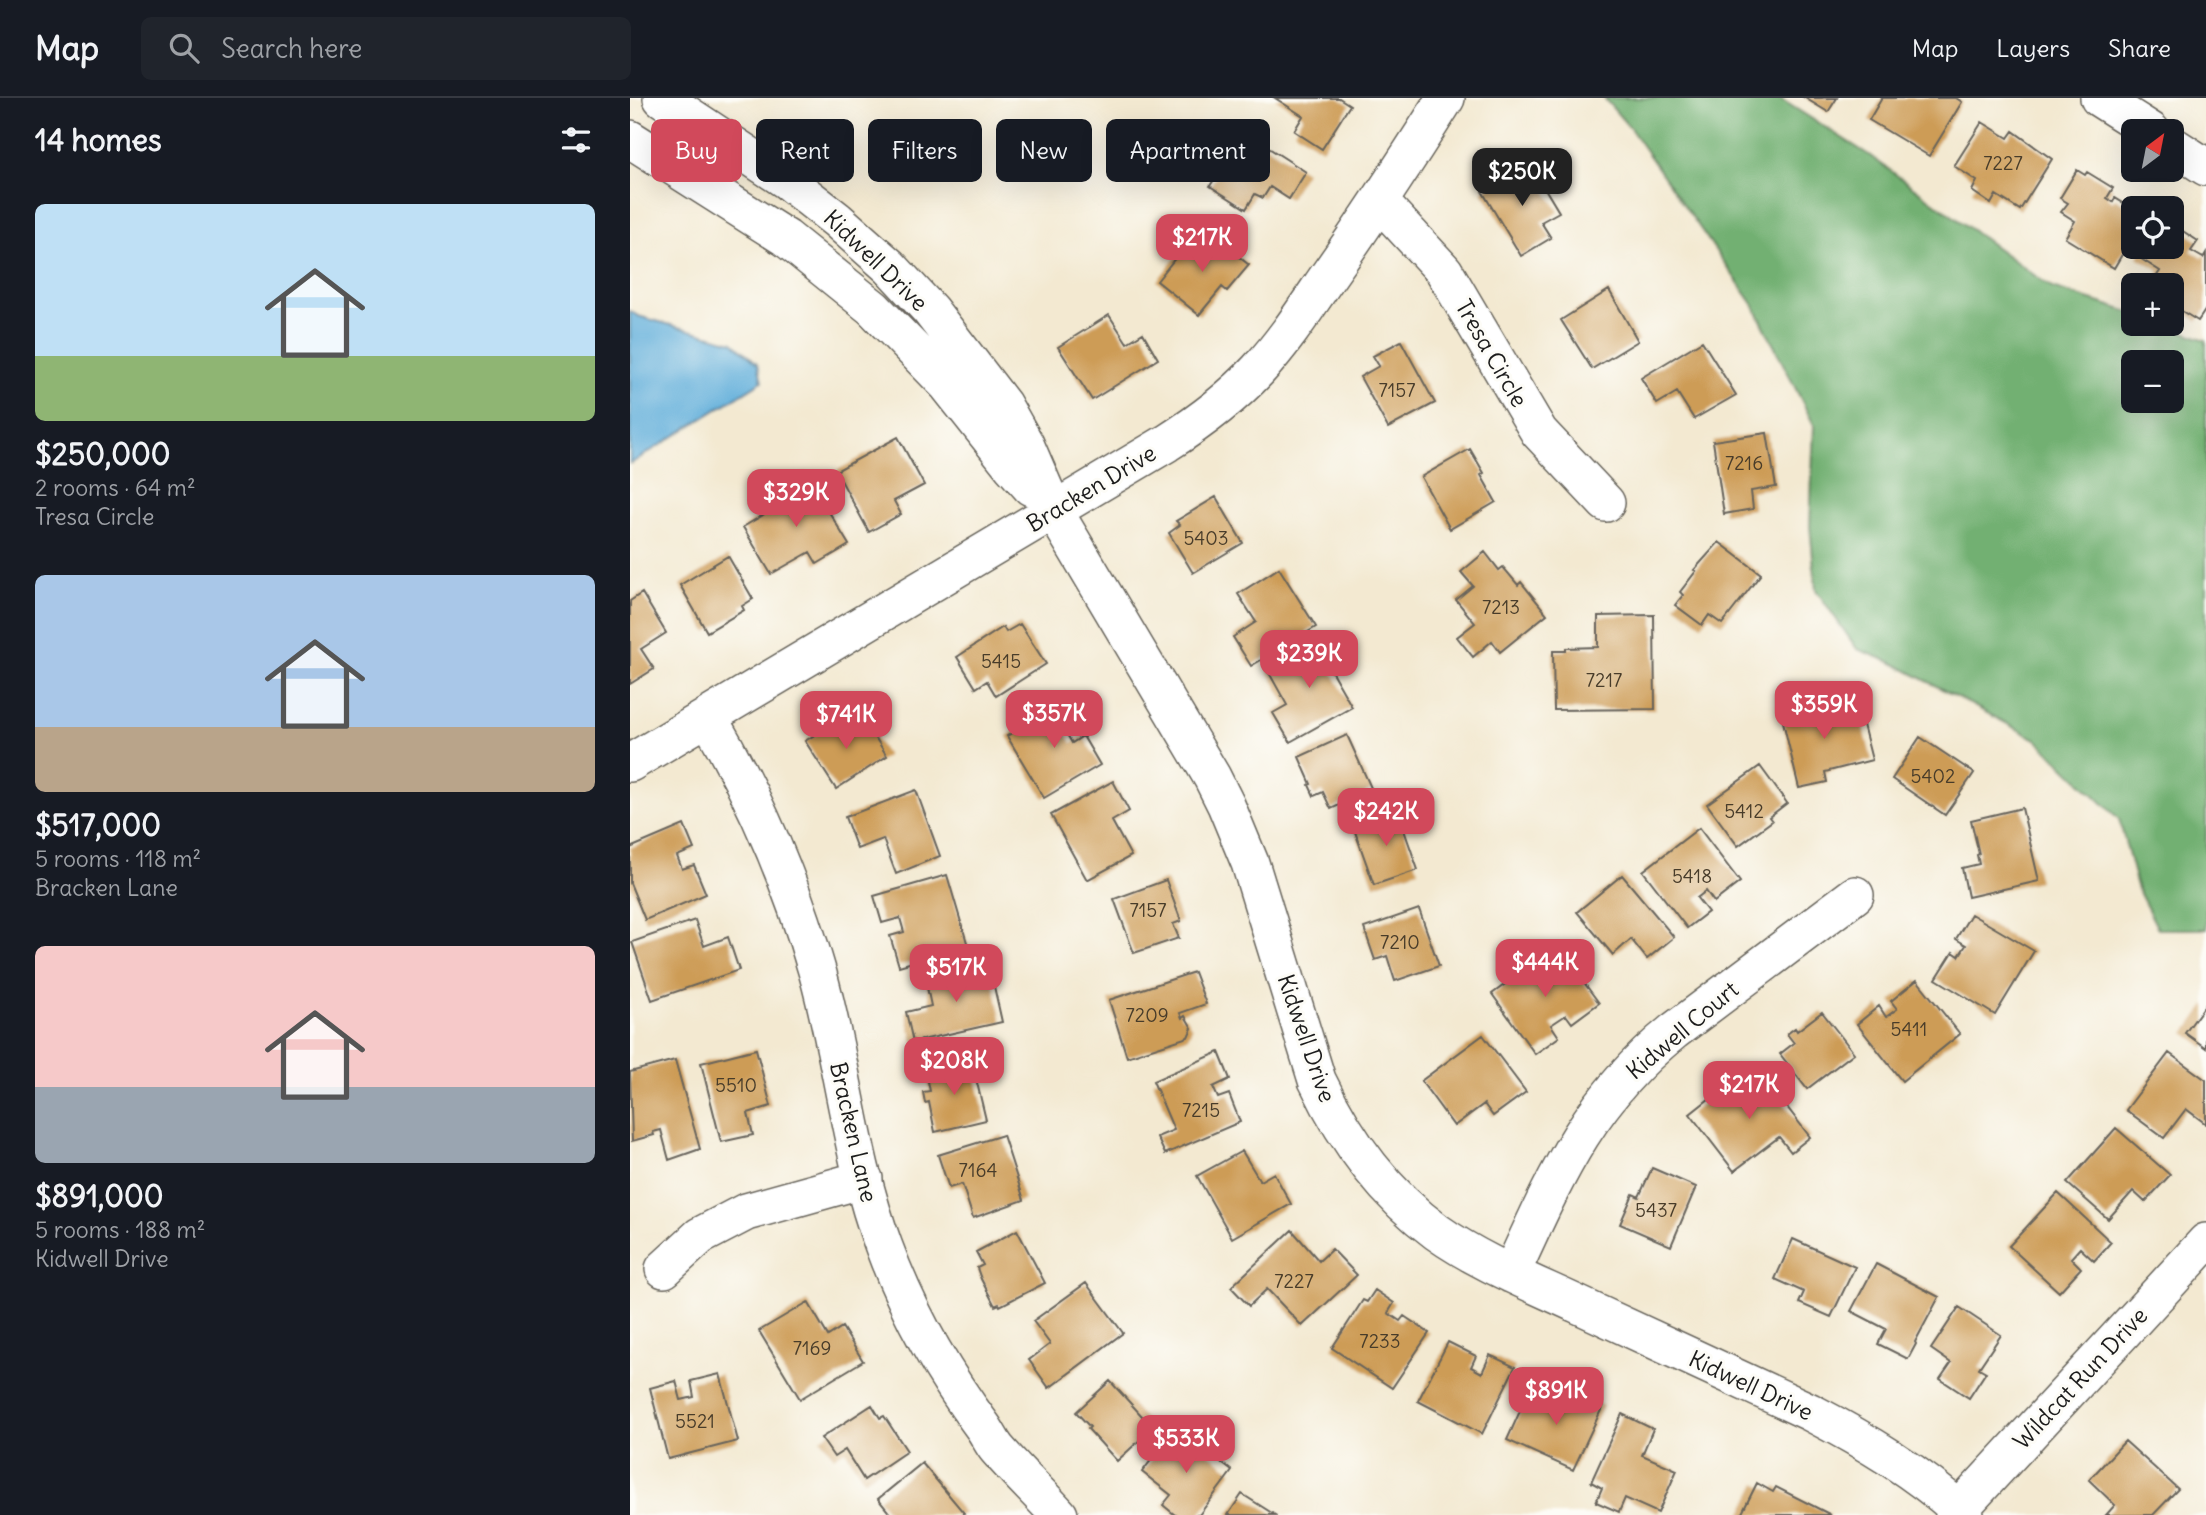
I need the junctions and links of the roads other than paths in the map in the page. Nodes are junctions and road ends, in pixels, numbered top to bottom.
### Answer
1 (662, 98) edge
2 (1446, 98) edge
3 (2099, 98) edge
4 (2132, 119) edge
5 (630, 139) edge
6 (2184, 153) edge
7 (2206, 167) edge
8 (1380, 202) junction
9 (1606, 503) dead end
10 (1054, 511) junction
11 (708, 717) junction
12 (630, 763) edge
13 (1855, 895) dead end
14 (864, 1179) junction
15 (2206, 1242) edge
16 (664, 1269) dead end
17 (1511, 1273) junction
18 (1960, 1513) edge
19 (1059, 1515) edge

1 - 10 street, Kidwell Drive
2 - 8 street, Bracken Drive
3 - 4 street
5 - 10 street, Kidwell Drive
6 - 7 street
8 - 9 street, Tresa Circle
8 - 10 street, Bracken Drive
10 - 11 street, Bracken Drive
10 - 17 street, Kidwell Drive
11 - 12 street, Bracken Drive
11 - 14 street, Bracken Lane
13 - 17 street, Kidwell Court
14 - 16 street
14 - 19 street, Bracken Lane
15 - 18 street, Wildcat Run Drive
17 - 18 street, Kidwell Drive

